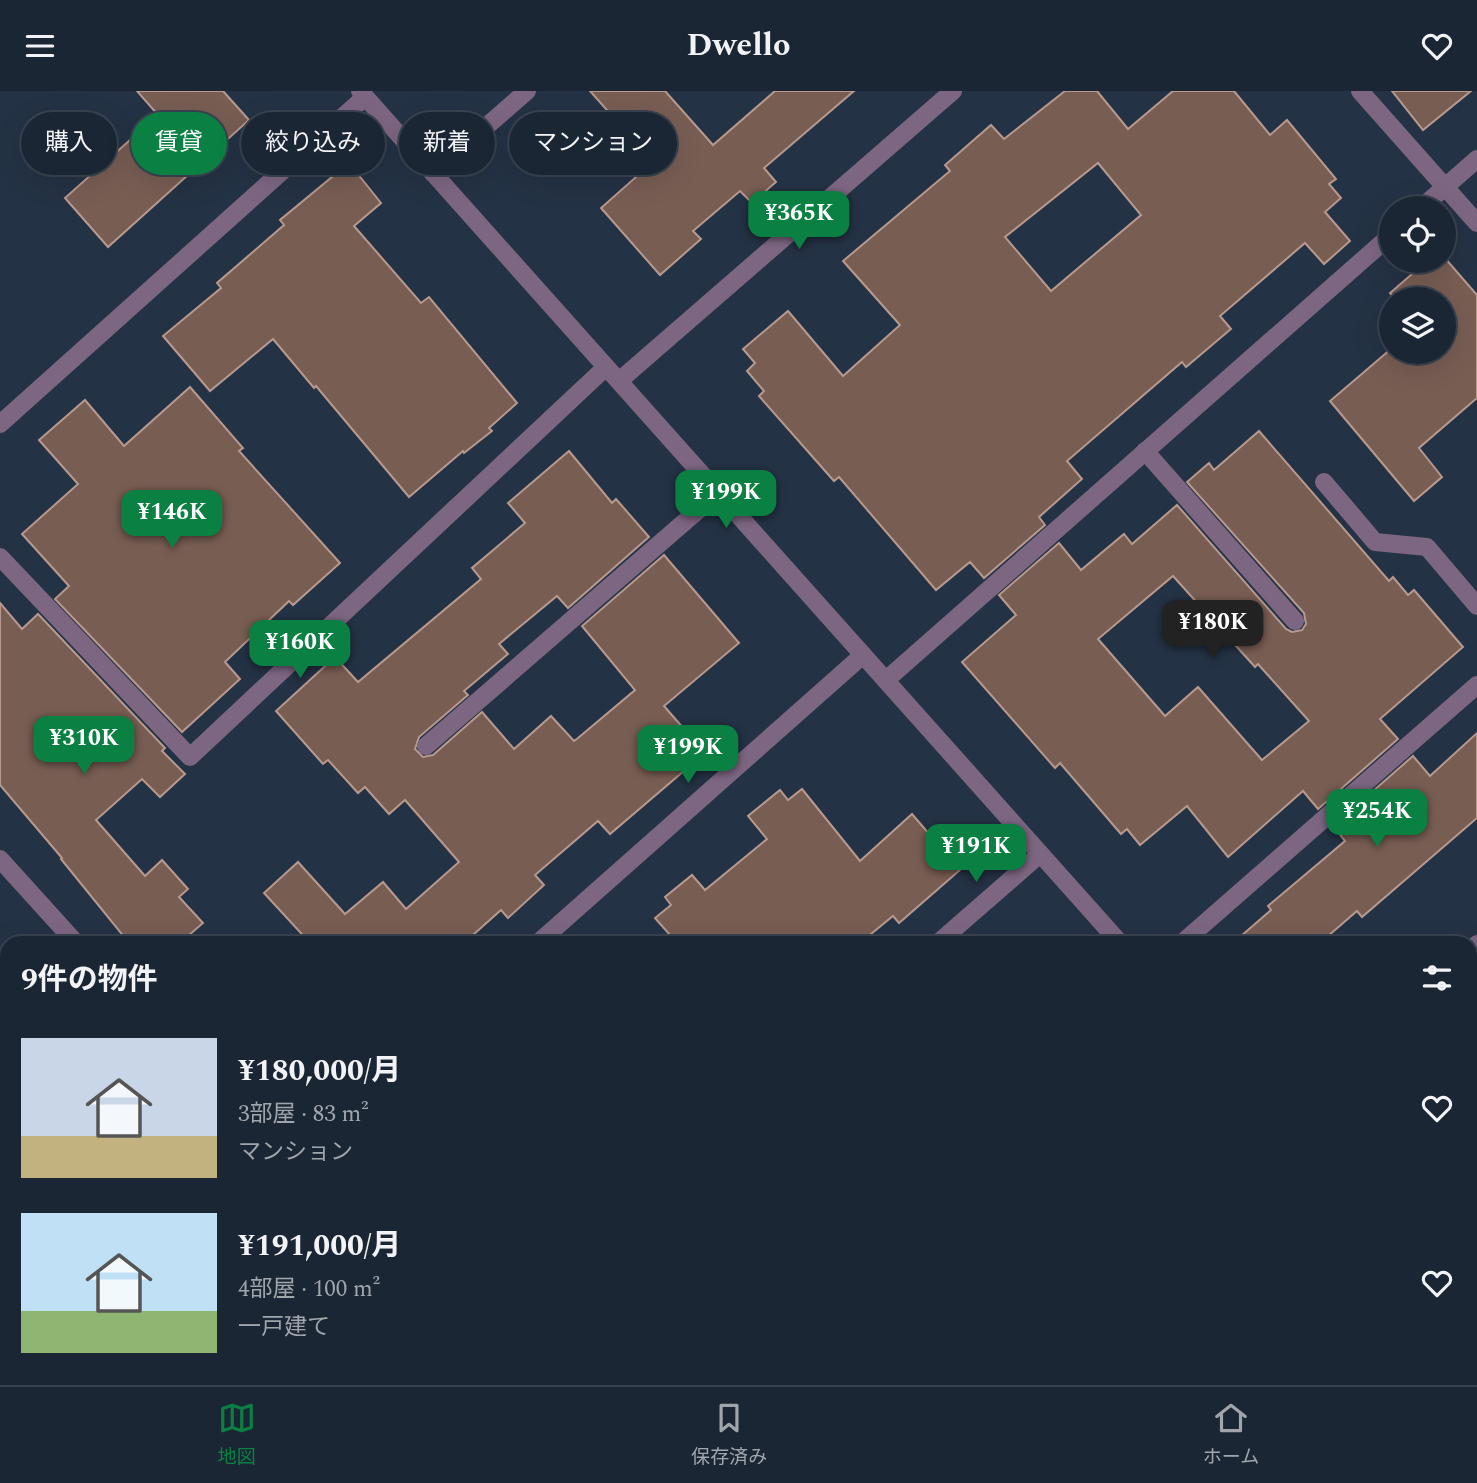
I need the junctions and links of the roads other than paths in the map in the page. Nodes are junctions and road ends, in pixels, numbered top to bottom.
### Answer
1 (527, 91) edge
2 (953, 91) edge
3 (1360, 91) edge
4 (363, 94) edge
5 (495, 119) edge
6 (399, 135) edge
7 (1477, 159) edge
8 (435, 175) edge
9 (1446, 187) junction
10 (1435, 196) edge
11 (1477, 223) edge
12 (1379, 246) edge
13 (606, 367) junction
14 (619, 381) junction
15 (0, 424) edge
16 (1145, 451) junction
17 (1324, 482) dead end
18 (718, 492) junction
19 (0, 557) edge
20 (1477, 606) edge
21 (1295, 621) dead end
22 (863, 655) junction
23 (886, 680) junction
24 (1477, 684) edge
25 (426, 745) dead end
26 (1040, 853) junction
27 (4, 870) edge
28 (69, 936) edge
29 (546, 936) edge
30 (946, 936) edge
31 (1114, 936) edge
32 (1190, 936) edge

1 - 5 street
2 - 14 street
3 - 9 street
4 - 6 street
4 - 15 street
7 - 9 street
8 - 13 street
9 - 10 street
9 - 11 street
12 - 16 street
13 - 14 street
13 - 19 street
14 - 18 street
16 - 21 street
16 - 23 street
17 - 20 street
18 - 22 street
18 - 25 street
22 - 23 street
22 - 29 street
23 - 26 street
24 - 32 street
26 - 30 street
26 - 31 street
27 - 28 street

